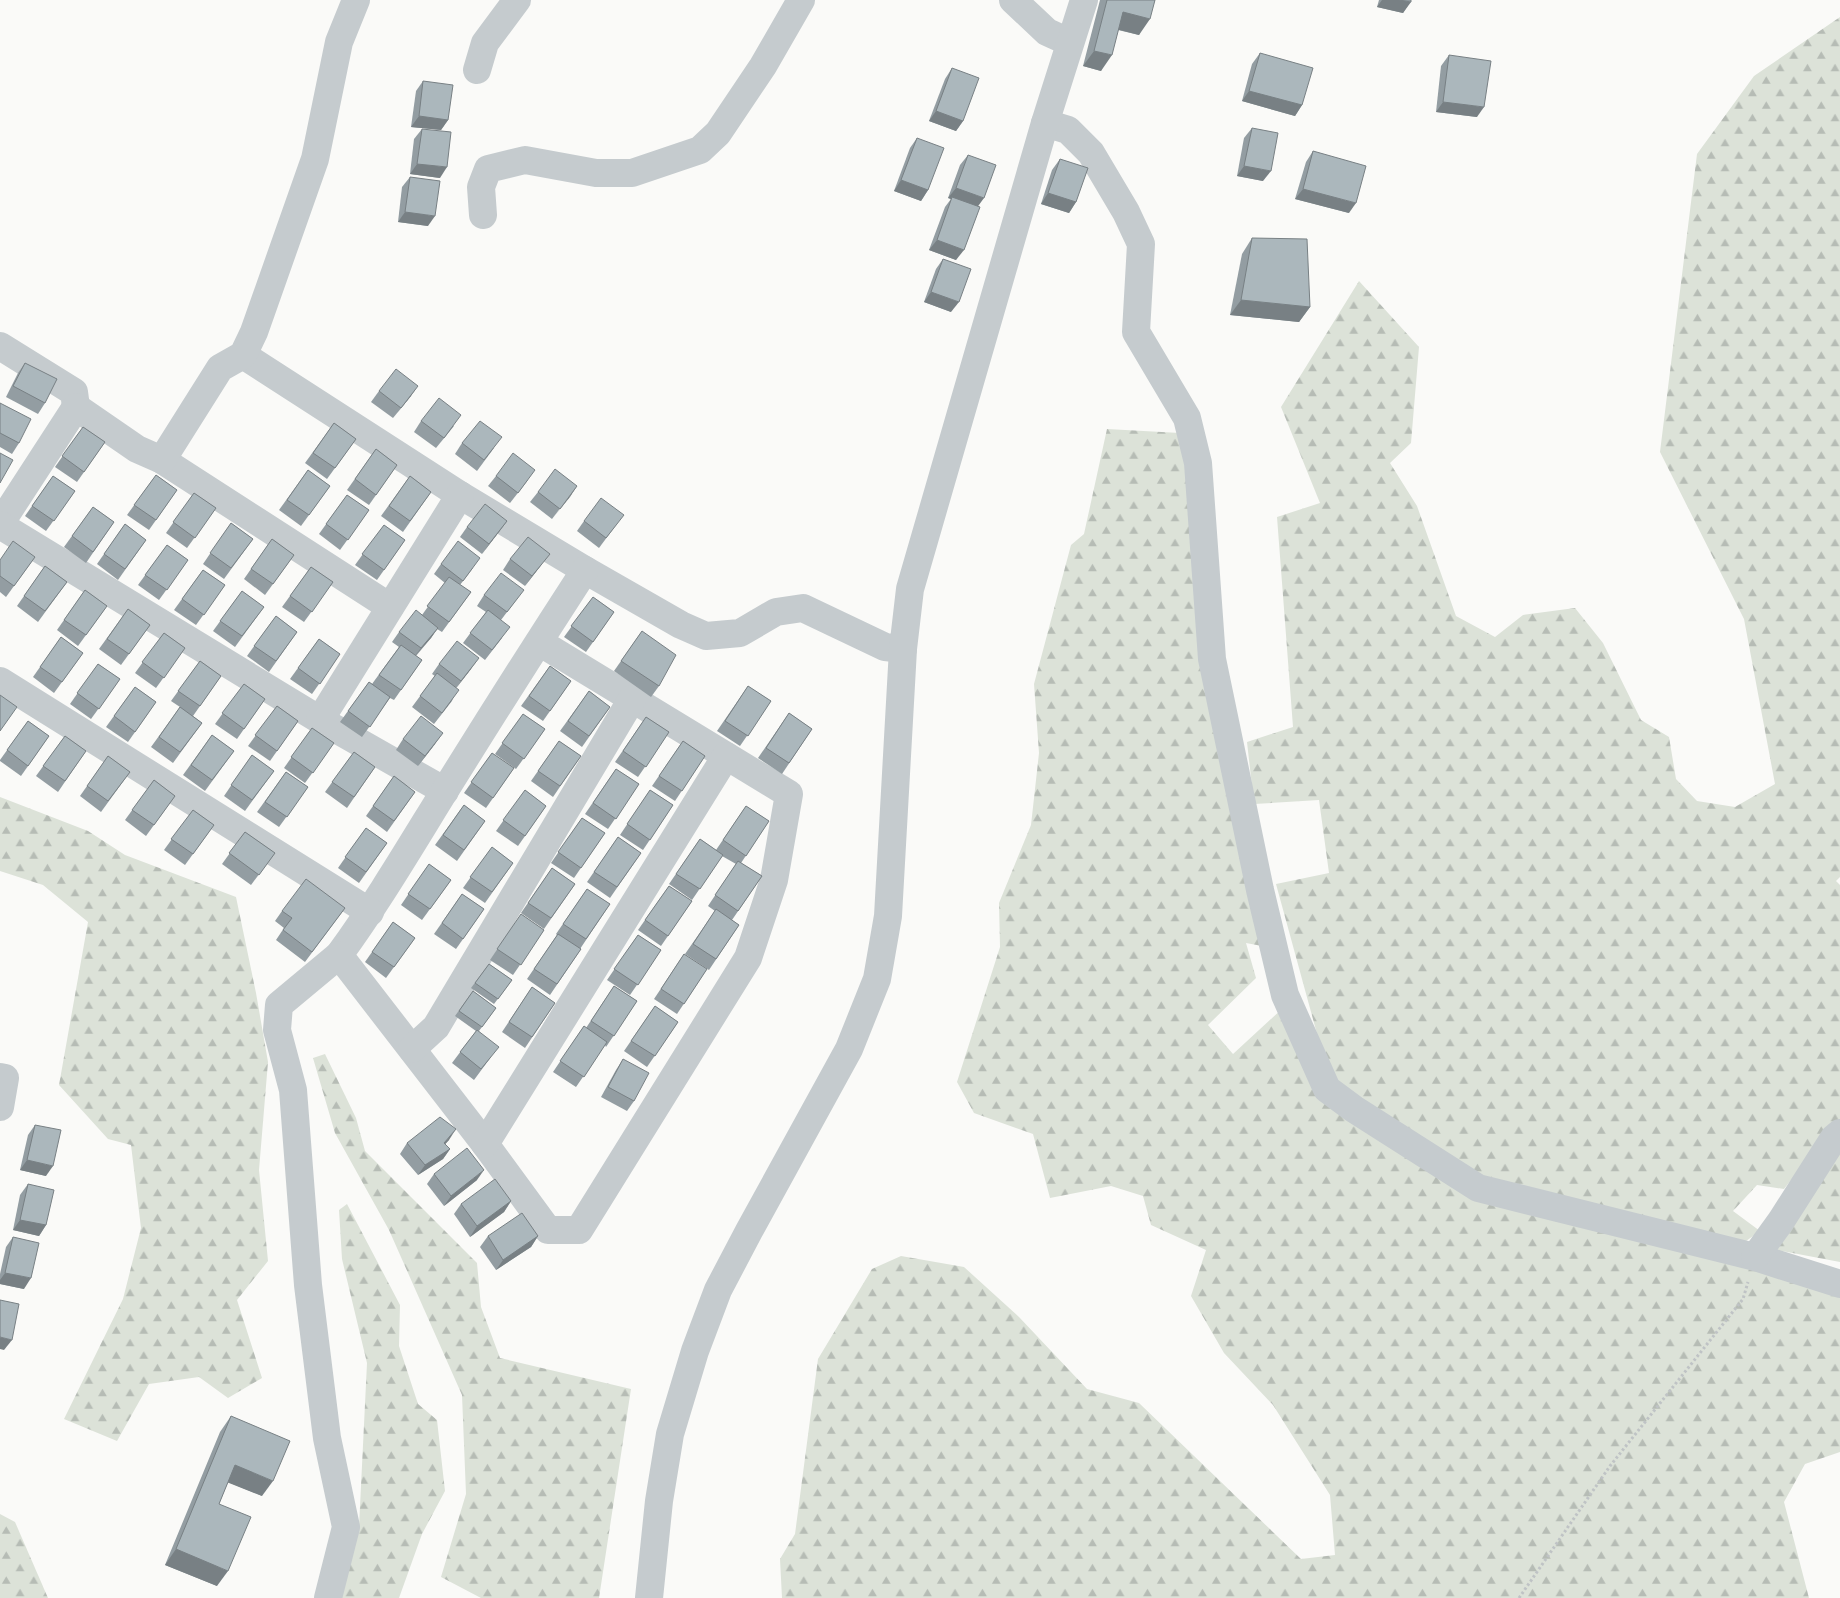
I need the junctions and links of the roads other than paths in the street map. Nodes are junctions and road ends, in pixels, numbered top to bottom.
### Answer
1 (356, 0) edge
2 (517, 0) edge
3 (801, 0) edge
4 (1012, 0) edge
5 (1084, 0) edge
6 (1069, 42) junction
7 (477, 70) dead end
8 (1045, 123) junction
9 (483, 215) dead end
10 (0, 346) edge
11 (243, 355) junction
12 (76, 407) junction
13 (162, 460) junction
14 (460, 495) junction
15 (0, 524) edge
16 (585, 570) junction
17 (390, 607) junction
18 (539, 642) junction
19 (903, 649) junction
20 (0, 681) edge
21 (632, 699) junction
22 (320, 720) junction
23 (726, 756) junction
24 (444, 791) junction
25 (370, 912) junction
26 (339, 955) junction
27 (412, 1049) junction
28 (0, 1076) edge
29 (0, 1108) edge
30 (1840, 1133) edge
31 (485, 1144) junction
32 (1755, 1257) junction
33 (1840, 1284) edge
34 (328, 1598) edge
35 (649, 1598) edge

1 - 11 street
2 - 7 street
3 - 9 street
4 - 6 street
5 - 6 street
6 - 8 street
8 - 19 street
8 - 32 street
10 - 12 street
11 - 13 street
11 - 14 street
12 - 13 street
12 - 15 street
13 - 17 street
14 - 16 street
14 - 17 street
15 - 22 street
16 - 18 street
16 - 19 street
17 - 22 street
18 - 21 street
18 - 24 street
19 - 35 street
20 - 25 street
21 - 23 street
21 - 27 street
22 - 24 street
23 - 31 street
23 - 31 street
24 - 25 street
25 - 26 street
26 - 27 street
26 - 34 street
27 - 31 street
28 - 29 street
30 - 32 street
32 - 33 street

